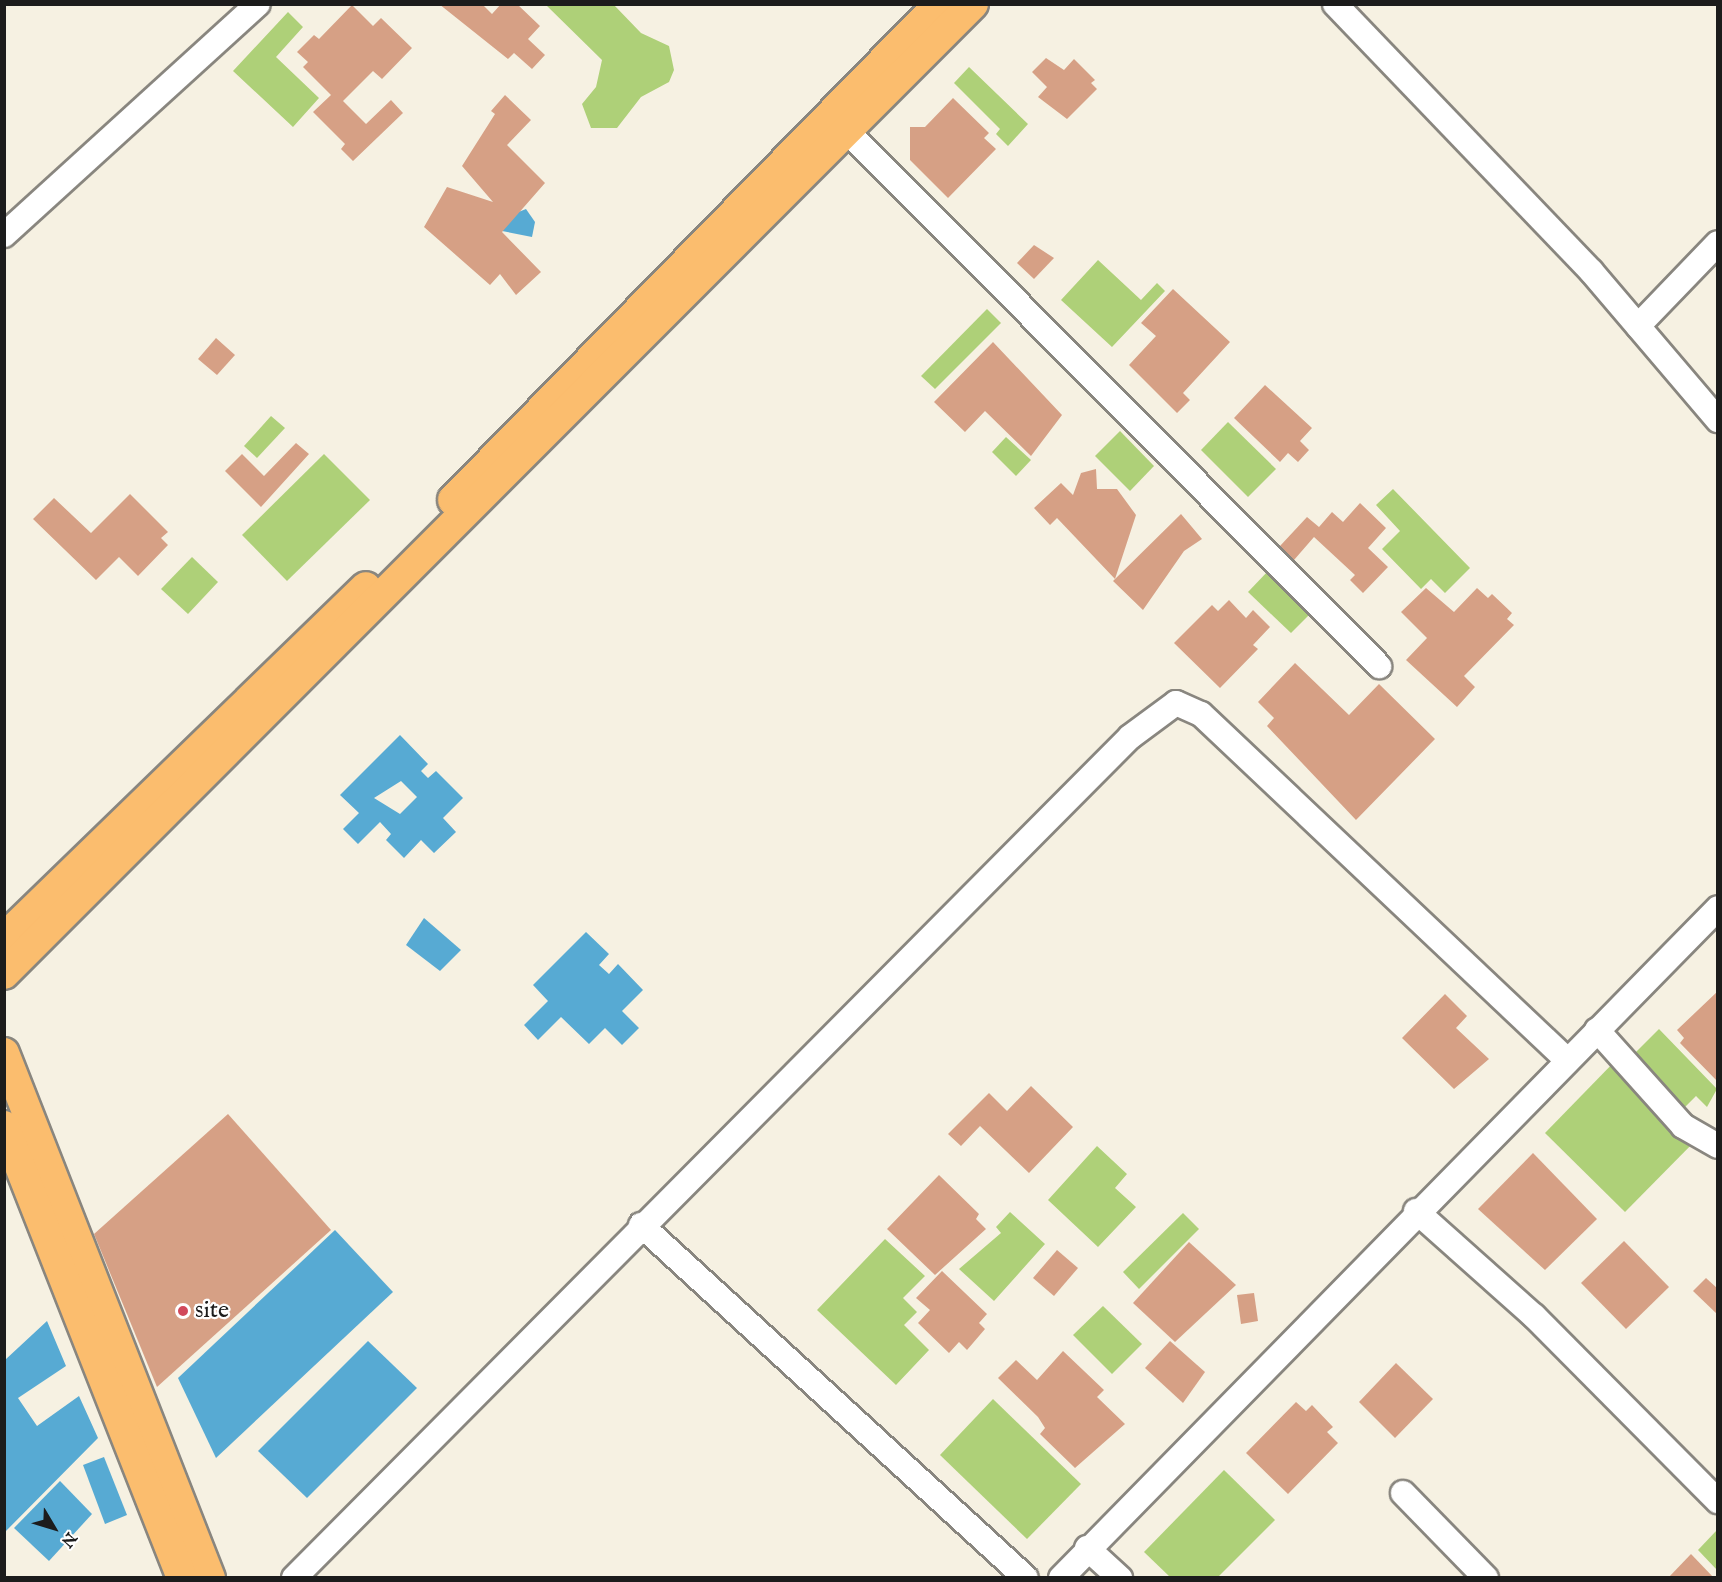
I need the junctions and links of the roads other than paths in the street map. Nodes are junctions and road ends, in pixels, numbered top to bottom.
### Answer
1 (258, 4) edge
2 (939, 4) edge
3 (973, 4) edge
4 (1335, 4) edge
5 (849, 133) junction
6 (4, 235) edge
7 (1718, 243) edge
8 (1638, 326) junction
9 (1718, 420) edge
10 (1379, 666) dead end
11 (1718, 908) edge
12 (4, 938) edge
13 (4, 974) edge
14 (1596, 1030) junction
15 (4, 1053) edge
16 (1567, 1060) junction
17 (4, 1126) edge
18 (1718, 1146) edge
19 (1416, 1211) junction
20 (640, 1225) junction
21 (1403, 1493) dead end
22 (1718, 1501) edge
23 (1087, 1548) junction
24 (182, 1578) edge
25 (210, 1578) edge
26 (294, 1578) edge
27 (1026, 1578) edge
28 (1061, 1578) edge
29 (1120, 1578) edge
30 (1486, 1578) edge

1 - 6 street
2 - 12 main road
3 - 5 main road
4 - 8 street
5 - 10 street
5 - 13 main road
7 - 8 street
8 - 9 street
11 - 14 street
14 - 16 street
14 - 18 street
15 - 25 main road
16 - 19 street
16 - 20 street
17 - 24 main road
19 - 22 street
19 - 23 street
20 - 26 street
20 - 27 street
21 - 30 street
23 - 28 street
23 - 29 street

